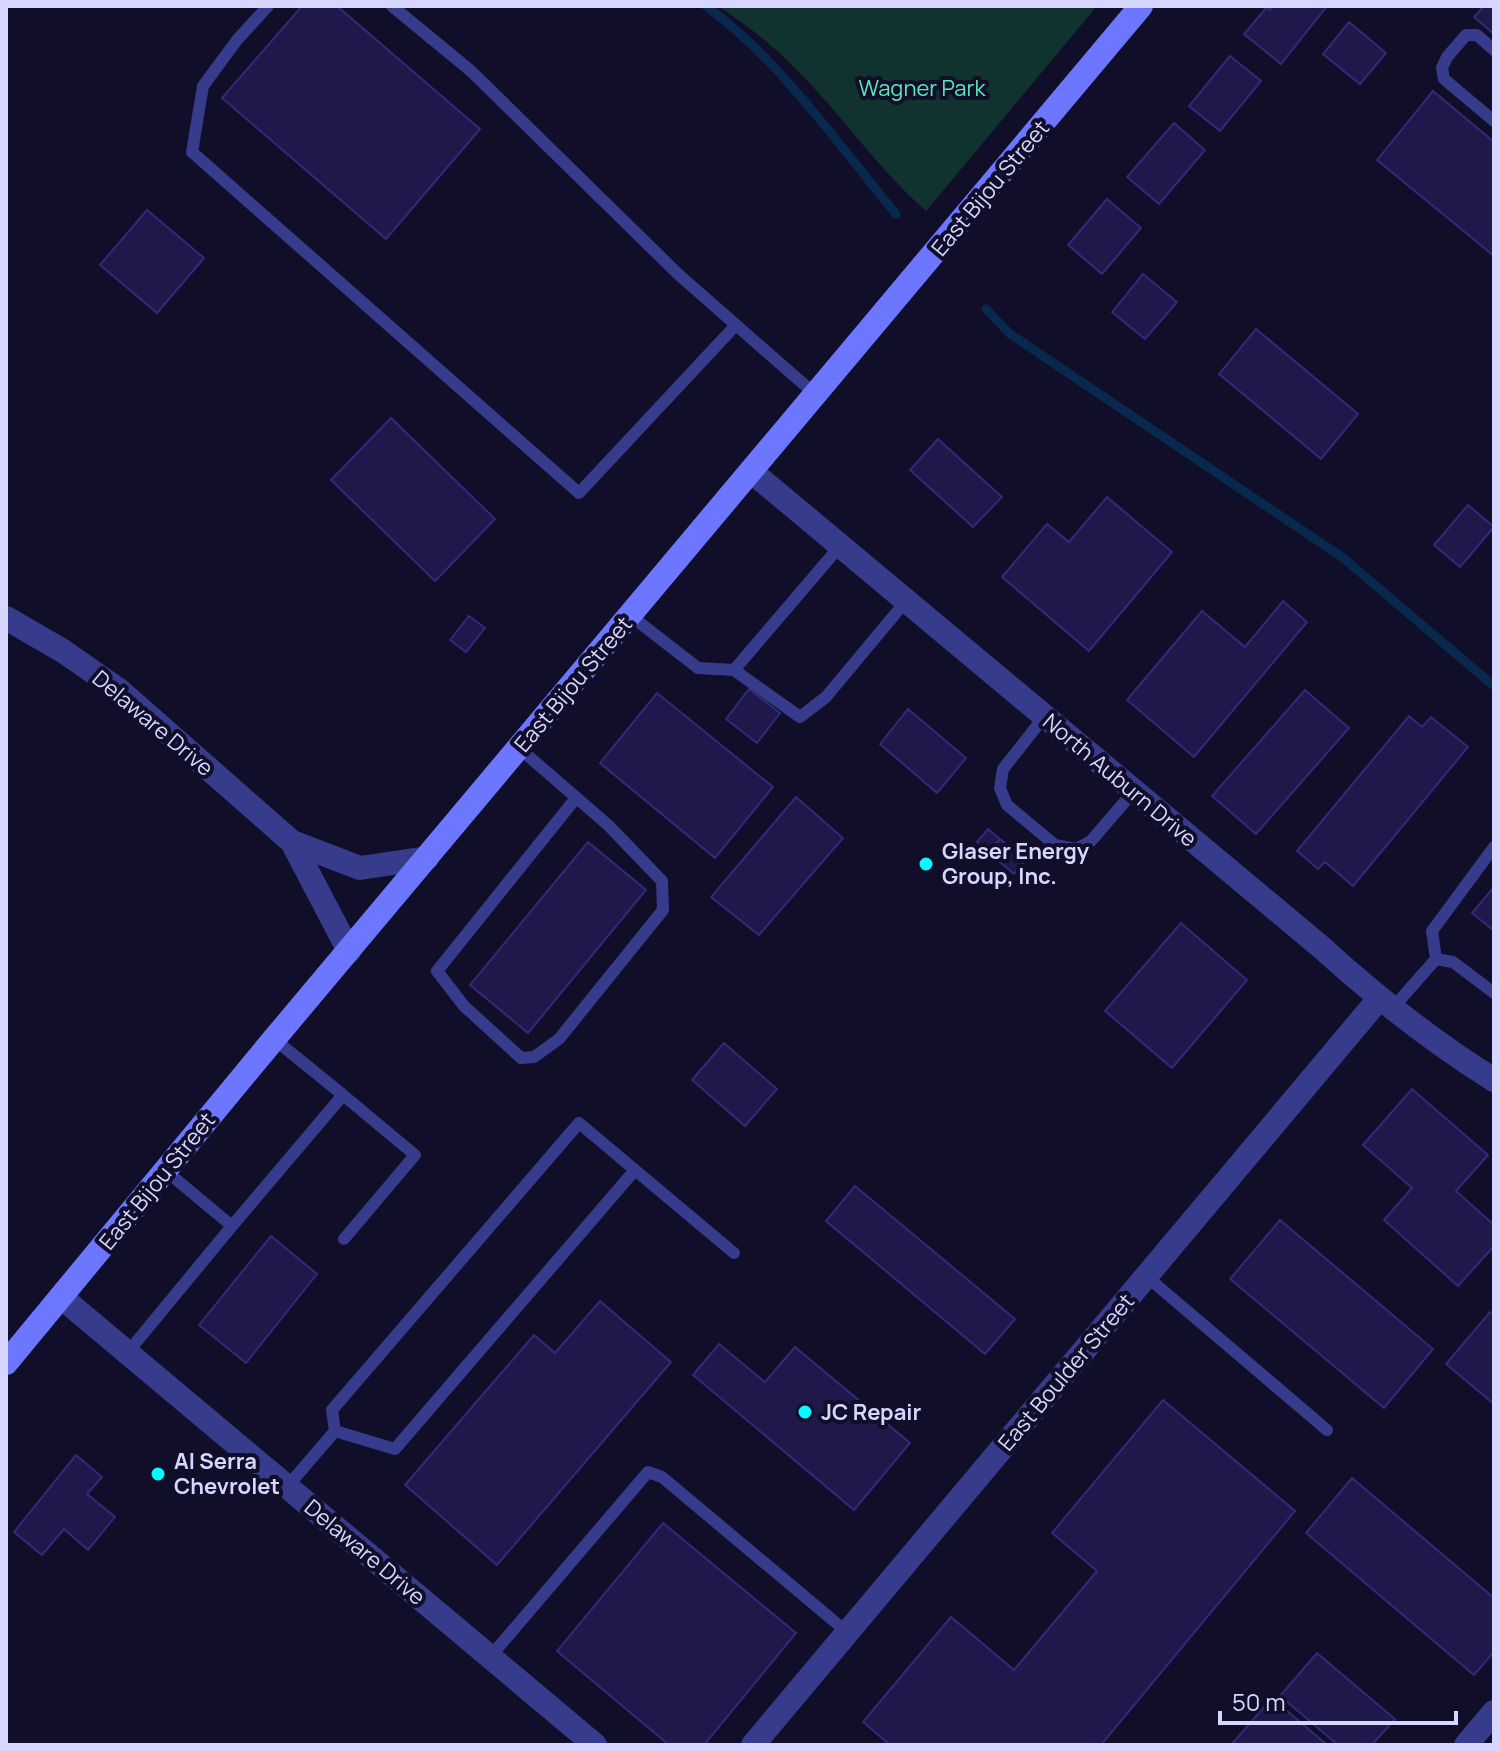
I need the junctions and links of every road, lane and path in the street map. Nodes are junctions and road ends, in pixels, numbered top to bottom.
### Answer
1 (268, 6) edge
2 (392, 6) edge
3 (1141, 6) edge
4 (1494, 50) edge
5 (1494, 121) edge
6 (735, 326) junction
7 (816, 395) junction
8 (752, 472) junction
9 (840, 546) junction
10 (906, 601) junction
11 (631, 616) junction
12 (6, 618) edge
13 (734, 670) junction
14 (1044, 717) junction
15 (519, 748) junction
16 (1134, 791) junction
17 (576, 798) junction
18 (292, 842) junction
19 (1494, 847) edge
20 (427, 858) junction
21 (349, 951) junction
22 (1436, 959) junction
23 (1494, 993) edge
24 (1385, 1005) junction
25 (274, 1039) junction
26 (1494, 1080) edge
27 (343, 1095) junction
28 (635, 1170) junction
29 (166, 1171) junction
30 (232, 1226) junction
31 (344, 1239) dead end
32 (734, 1253) dead end
33 (1146, 1276) junction
34 (61, 1297) junction
35 (128, 1352) junction
36 (6, 1363) edge
37 (1327, 1430) dead end
38 (335, 1431) junction
39 (287, 1487) junction
40 (847, 1632) junction
41 (490, 1657) junction
42 (1494, 1712) edge
43 (595, 1745) edge
44 (753, 1745) edge
45 (1466, 1745) edge

1 - 6 lane
2 - 6 lane
3 - 7 street, East Bijou Street
4 - 5 lane
6 - 7 lane
7 - 8 street, East Bijou Street
8 - 9 street, North Auburn Drive
8 - 11 street, East Bijou Street
9 - 10 street, North Auburn Drive
9 - 13 lane
10 - 13 lane
10 - 14 street, North Auburn Drive
11 - 13 lane
11 - 15 street, East Bijou Street
12 - 18 street, Delaware Drive
14 - 16 street, North Auburn Drive
14 - 16 lane
15 - 17 lane
15 - 20 street, East Bijou Street
16 - 24 street, North Auburn Drive
17 - 17 lane
18 - 20 street, Delaware Drive
18 - 21 street, Delaware Drive
19 - 22 lane
20 - 21 street, East Bijou Street
21 - 25 street, East Bijou Street
22 - 23 lane
22 - 24 lane
24 - 26 street, North Auburn Drive
24 - 33 street, East Boulder Street
25 - 27 lane
25 - 29 street, East Bijou Street
27 - 30 lane
27 - 31 lane
28 - 32 lane
28 - 38 lane
28 - 38 lane
29 - 30 lane
29 - 34 street, East Bijou Street
30 - 35 lane
33 - 37 lane
33 - 40 street, East Boulder Street
34 - 35 street, Delaware Drive
34 - 36 street, East Bijou Street
35 - 39 street, Delaware Drive
38 - 39 lane
39 - 41 street, Delaware Drive
40 - 41 lane
40 - 44 street, East Boulder Street
41 - 43 street, Delaware Drive
42 - 45 street

